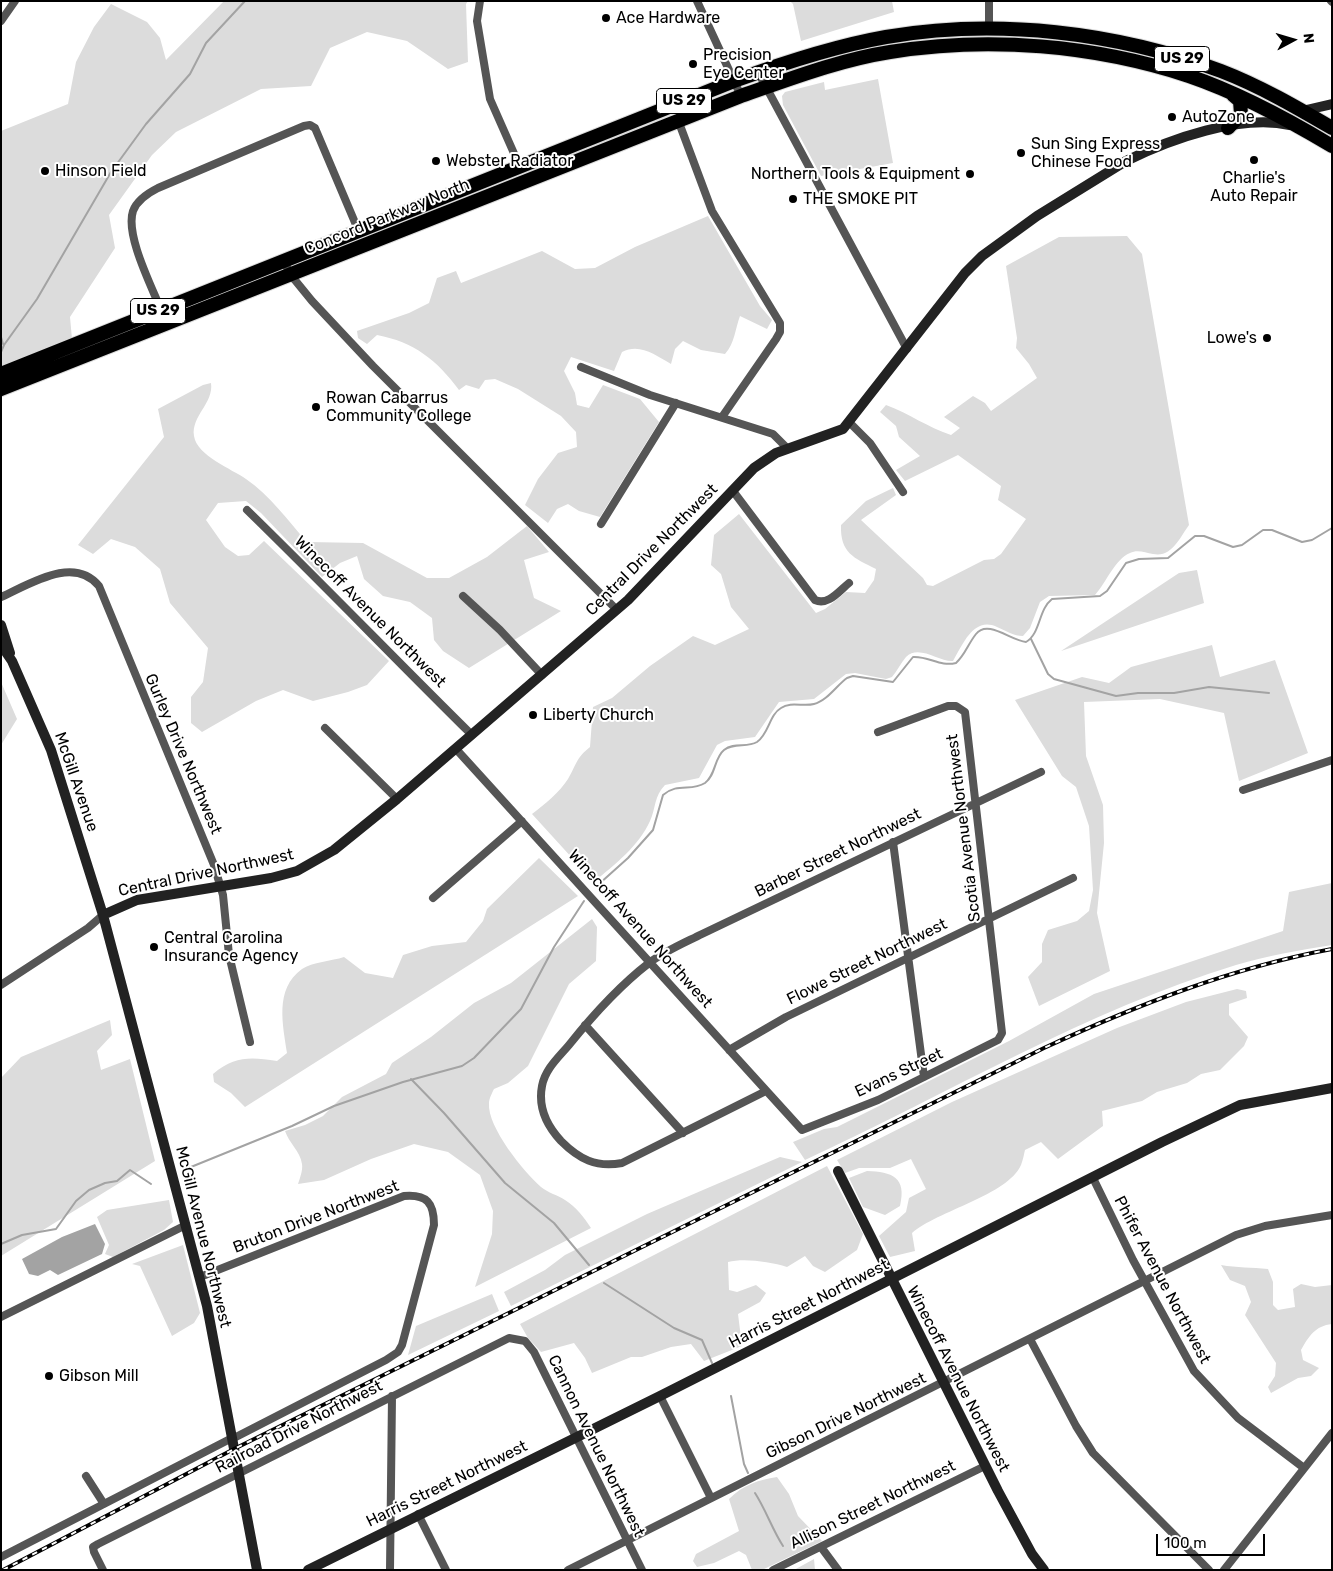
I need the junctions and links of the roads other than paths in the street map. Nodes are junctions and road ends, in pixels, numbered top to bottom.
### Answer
1 (15, 1) edge
2 (480, 1) edge
3 (697, 1) edge
4 (989, 1) edge
5 (1, 21) edge
6 (993, 30) junction
7 (993, 45) junction
8 (758, 72) junction
9 (1190, 76) junction
10 (734, 81) junction
11 (766, 87) junction
12 (1231, 92) junction
13 (741, 96) junction
14 (1332, 104) edge
15 (1302, 111) junction
16 (678, 120) junction
17 (1228, 128) junction
18 (1300, 128) junction
19 (1332, 128) edge
20 (1332, 146) edge
21 (552, 154) junction
22 (520, 167) junction
23 (559, 168) junction
24 (359, 232) junction
25 (284, 261) junction
26 (290, 274) junction
27 (161, 310) junction
28 (141, 318) junction
29 (907, 349) junction
30 (581, 367) dead end
31 (1, 374) edge
32 (42, 374) junction
33 (1, 390) edge
34 (676, 403) junction
35 (722, 417) junction
36 (849, 422) junction
37 (788, 449) junction
38 (733, 491) junction
39 (903, 492) dead end
40 (247, 510) dead end
41 (601, 524) dead end
42 (849, 583) dead end
43 (463, 596) dead end
44 (1, 597) edge
45 (617, 610) junction
46 (1, 625) edge
47 (1, 645) edge
48 (12, 662) junction
49 (542, 674) junction
50 (325, 728) dead end
51 (878, 732) dead end
52 (472, 735) junction
53 (456, 749) junction
54 (1332, 760) edge
55 (1041, 772) dead end
56 (1243, 790) dead end
57 (397, 799) junction
58 (975, 802) junction
59 (522, 821) junction
60 (893, 842) junction
61 (1074, 878) dead end
62 (221, 886) junction
63 (433, 898) dead end
64 (103, 915) junction
65 (989, 918) junction
66 (908, 958) junction
67 (650, 963) junction
68 (1, 984) edge
69 (585, 1025) junction
70 (1002, 1033) joint
71 (250, 1042) dead end
72 (729, 1050) junction
73 (924, 1077) junction
74 (1332, 1088) edge
75 (766, 1091) junction
76 (802, 1130) joint
77 (682, 1133) junction
78 (838, 1171) dead end
79 (1093, 1178) junction
80 (1332, 1215) edge
81 (186, 1225) junction
82 (200, 1277) junction
83 (891, 1279) junction
84 (1144, 1281) junction
85 (1, 1317) edge
86 (519, 1338) joint
87 (1030, 1339) junction
88 (943, 1383) junction
89 (392, 1396) junction
90 (660, 1396) junction
91 (1332, 1433) edge
92 (575, 1438) junction
93 (232, 1439) junction
94 (985, 1466) junction
95 (1304, 1468) junction
96 (238, 1474) junction
97 (86, 1476) dead end
98 (711, 1498) junction
99 (104, 1504) junction
100 (418, 1514) junction
101 (391, 1528) junction
102 (627, 1540) junction
103 (821, 1547) junction
104 (1, 1557) edge
105 (103, 1570) edge
106 (258, 1570) edge
107 (308, 1570) edge
108 (390, 1570) edge
109 (446, 1570) edge
110 (568, 1570) edge
111 (642, 1570) edge
112 (774, 1570) edge
113 (838, 1570) edge
114 (1044, 1570) edge
115 (1209, 1570) edge
116 (1224, 1570) edge

1 - 5 street
2 - 22 street
3 - 10 street
4 - 6 street
6 - 7 highway
6 - 8 highway, Concord Parkway North / US 29
6 - 15 highway, Concord Parkway North / US 29
7 - 9 highway, Concord Parkway North / US 29
7 - 11 highway, Concord Parkway North / US 29
8 - 10 highway, Concord Parkway North / US 29
8 - 11 street
9 - 12 highway, Concord Parkway North / US 29
9 - 15 highway
10 - 13 street
10 - 21 highway, Concord Parkway North / US 29
11 - 13 highway, Concord Parkway North / US 29
11 - 29 street
12 - 17 highway
12 - 18 highway, Concord Parkway North / US 29
13 - 16 highway, Concord Parkway North / US 29
14 - 15 street
15 - 19 highway, Concord Parkway North / US 29
16 - 23 highway, Concord Parkway North / US 29
16 - 35 street
17 - 18 street, Central Drive Northwest
17 - 29 street, Central Drive Northwest
18 - 20 highway, Concord Parkway North / US 29
21 - 22 highway, Concord Parkway North / US 29
21 - 23 highway
22 - 24 highway, Concord Parkway North / US 29
23 - 26 highway, Concord Parkway North / US 29
24 - 25 highway, Concord Parkway North / US 29
24 - 27 street
25 - 26 street
25 - 27 highway, Concord Parkway North / US 29
26 - 32 highway, Concord Parkway North / US 29
26 - 45 street
27 - 28 highway, Concord Parkway North / US 29
28 - 31 highway, Concord Parkway North / US 29
28 - 32 highway
29 - 36 street, Central Drive Northwest
30 - 34 street
32 - 33 highway, Concord Parkway North / US 29
34 - 35 street
34 - 41 street
35 - 37 street
36 - 37 street, Central Drive Northwest
36 - 39 street
37 - 38 street, Central Drive Northwest
38 - 42 street
38 - 45 street, Central Drive Northwest
40 - 52 street, Winecoff Avenue Northwest
43 - 49 street
44 - 62 street, Gurley Drive Northwest
45 - 49 street, Central Drive Northwest
46 - 48 street
47 - 48 street
48 - 64 street, McGill Avenue
49 - 52 street, Central Drive Northwest
50 - 57 street
51 - 58 street, Scotia Avenue Northwest
52 - 53 street, Central Drive Northwest
53 - 57 street, Central Drive Northwest
53 - 59 street, Winecoff Avenue Northwest
54 - 56 street
55 - 58 street, Barber Street Northwest
57 - 62 street, Central Drive Northwest
58 - 60 street, Barber Street Northwest
58 - 65 street, Scotia Avenue Northwest
59 - 63 street
59 - 67 street, Winecoff Avenue Northwest
60 - 66 street
60 - 67 street, Barber Street Northwest
61 - 65 street, Flowe Street Northwest
62 - 64 street, Central Drive Northwest
62 - 71 street, Gurley Drive Northwest
64 - 68 street, Central Drive Northwest
64 - 81 street, McGill Avenue Northwest
65 - 66 street, Flowe Street Northwest
65 - 70 street, Scotia Avenue Northwest
66 - 72 street, Flowe Street Northwest
66 - 73 street
67 - 69 street, Barber Street Northwest
67 - 72 street, Winecoff Avenue Northwest
69 - 77 street
69 - 77 street, Barber Street Northwest
70 - 73 street, Evans Street
72 - 75 street, Winecoff Avenue Northwest
73 - 76 street, Evans Street
74 - 79 street, Harris Street Northwest
75 - 76 street, Winecoff Avenue Northwest
75 - 77 street, Barber Street Northwest
78 - 83 street, Winecoff Avenue Northwest
79 - 83 street, Harris Street Northwest
79 - 84 street, Phifer Avenue Northwest
80 - 84 street, Gibson Drive Northwest
81 - 82 street, McGill Avenue Northwest
81 - 85 street
82 - 93 street, McGill Avenue Northwest
82 - 93 street, Bruton Drive Northwest
83 - 88 street, Winecoff Avenue Northwest
83 - 90 street, Harris Street Northwest
84 - 87 street, Gibson Drive Northwest
84 - 95 street, Phifer Avenue Northwest
86 - 89 street, Railroad Drive Northwest
86 - 92 street, Cannon Avenue Northwest
87 - 88 street, Gibson Drive Northwest
87 - 115 street
88 - 94 street, Winecoff Avenue Northwest
88 - 98 street, Gibson Drive Northwest
89 - 96 street, Railroad Drive Northwest
89 - 101 street
90 - 92 street, Harris Street Northwest
90 - 98 street
91 - 95 street
92 - 100 street, Harris Street Northwest
92 - 102 street, Cannon Avenue Northwest
93 - 96 street, McGill Avenue Northwest
93 - 99 street
94 - 103 street, Allison Street Northwest
94 - 114 street, Winecoff Avenue Northwest
95 - 116 street
96 - 105 street, Railroad Drive Northwest
96 - 106 street, McGill Avenue Northwest
97 - 99 street
98 - 102 street, Gibson Drive Northwest
99 - 104 street
100 - 101 street, Harris Street Northwest
100 - 109 street
101 - 107 street, Harris Street Northwest
101 - 108 street
102 - 110 street, Gibson Drive Northwest
102 - 111 street, Cannon Avenue Northwest
103 - 112 street, Allison Street Northwest
103 - 113 street

